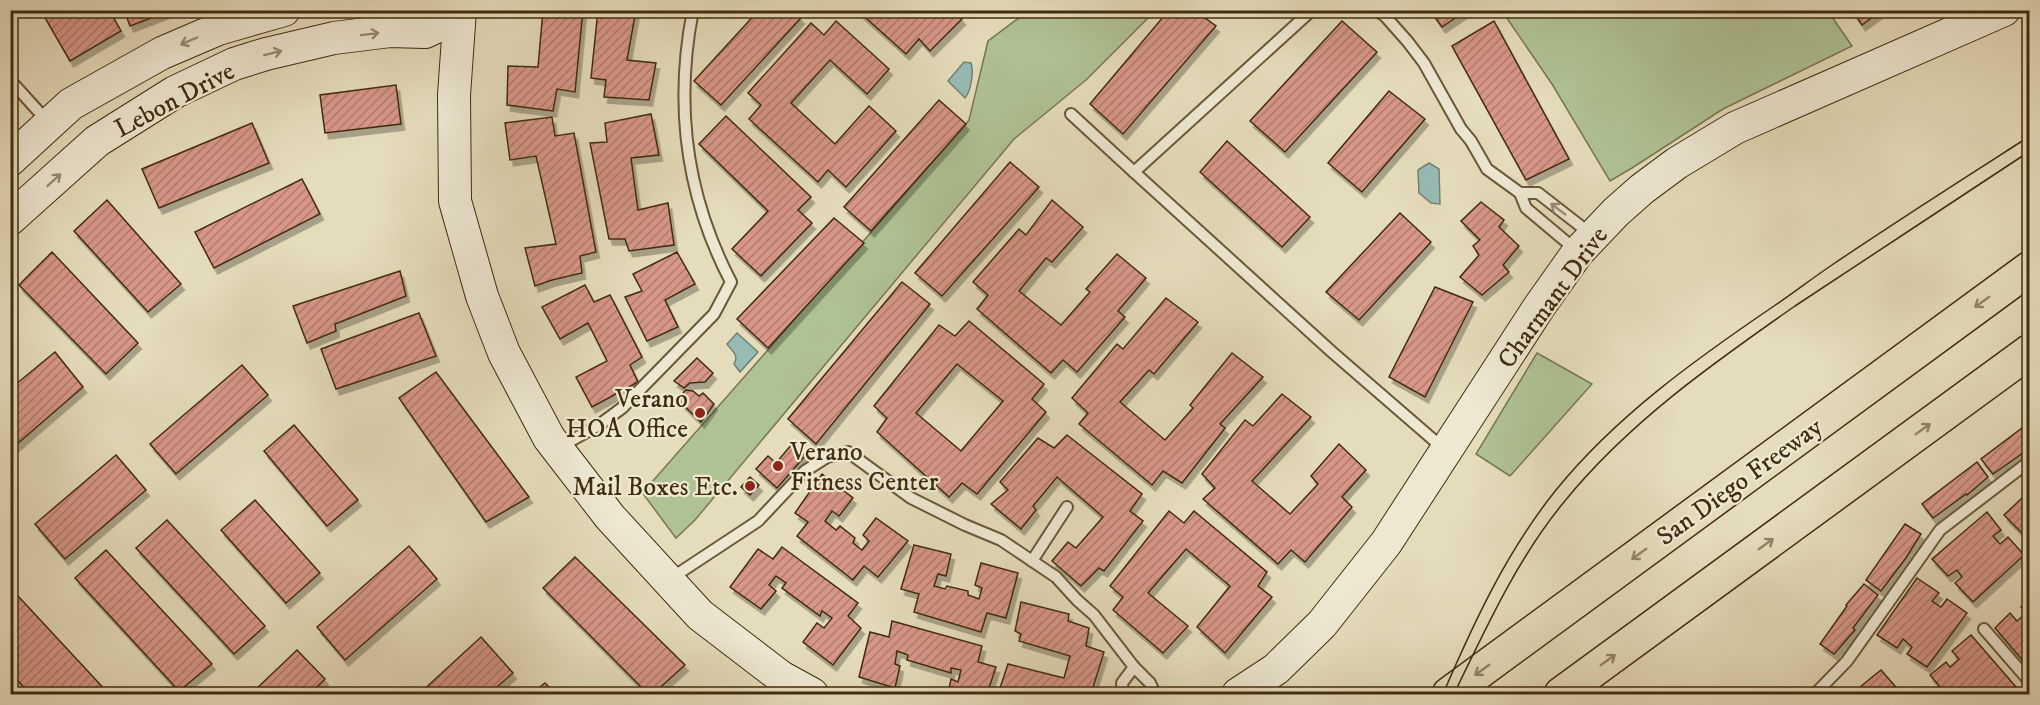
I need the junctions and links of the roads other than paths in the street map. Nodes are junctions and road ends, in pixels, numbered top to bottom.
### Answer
1 (284, 10) edge
2 (693, 10) edge
3 (1312, 10) edge
4 (1376, 10) edge
5 (2004, 10) edge
6 (456, 12) edge
7 (10, 80) edge
8 (1071, 114) dead end
9 (50, 124) junction
10 (10, 160) edge
11 (1134, 172) junction
12 (1520, 193) junction
13 (10, 219) edge
14 (1586, 244) junction
15 (2030, 268) edge
16 (2030, 351) edge
17 (557, 448) junction
18 (1446, 451) junction
19 (2030, 460) edge
20 (1067, 507) dead end
21 (1032, 561) junction
22 (668, 580) junction
23 (1984, 629) dead end
24 (1134, 668) junction
25 (2030, 682) edge
26 (812, 694) edge
27 (1123, 694) edge
28 (1155, 694) edge
29 (1238, 694) edge
30 (1449, 694) edge
31 (1561, 694) edge
32 (1815, 694) edge

1 -> 9 street, Lebon Drive
2 - 17 lane
3 - 11 lane
4 - 12 lane
5 - 14 street, Charmant Drive
13 -> 6 street, Lebon Drive
6 - 17 street
7 - 9 lane
8 - 11 lane
9 - 10 street, Lebon Drive
11 - 18 lane
12 - 14 lane
14 -> 12 lane
14 - 18 street, Charmant Drive
15 -> 30 highway, San Diego Freeway
31 -> 16 highway
17 - 22 street
18 - 29 street, Charmant Drive
19 - 32 lane
20 - 21 lane
21 - 22 lane
21 - 24 lane
22 - 26 street
23 - 25 lane
24 - 27 lane
24 - 28 lane

